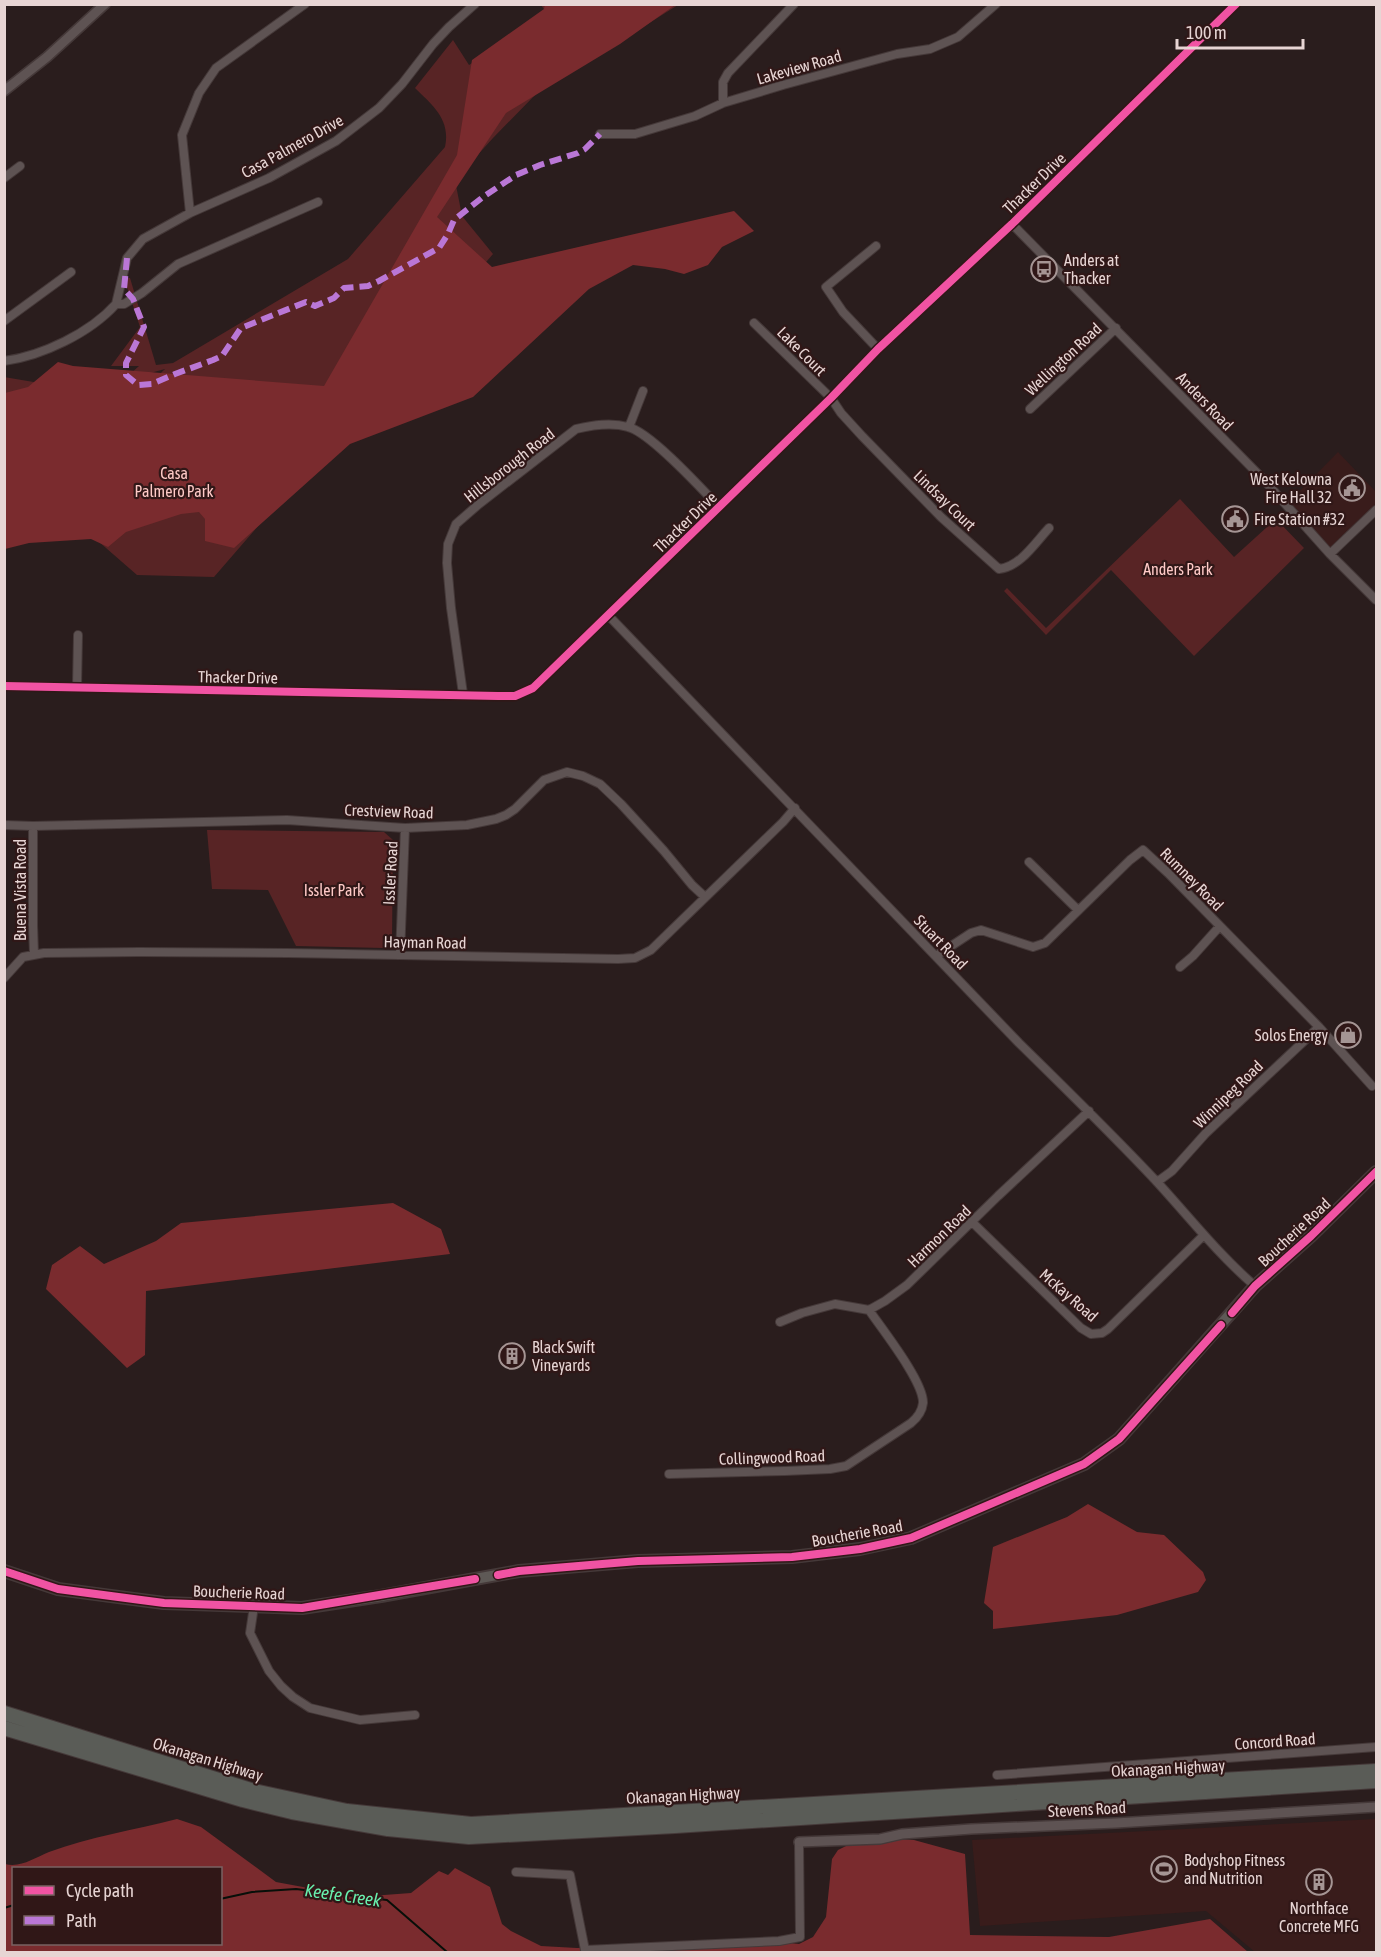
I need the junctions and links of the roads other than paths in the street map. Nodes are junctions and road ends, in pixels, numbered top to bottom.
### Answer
1 (105, 4) edge
2 (305, 4) edge
3 (475, 4) edge
4 (794, 4) edge
5 (996, 4) edge
6 (1236, 4) edge
7 (4, 91) edge
8 (723, 103) junction
9 (600, 134) dead end
10 (20, 166) dead end
11 (4, 178) edge
12 (318, 202) dead end
13 (190, 213) junction
14 (1012, 224) junction
15 (876, 246) dead end
16 (71, 272) dead end
17 (116, 304) junction
18 (4, 321) edge
19 (754, 323) dead end
20 (1116, 328) junction
21 (878, 349) junction
22 (4, 361) edge
23 (643, 391) dead end
24 (831, 398) junction
25 (1030, 409) dead end
26 (629, 427) junction
27 (720, 507) junction
28 (1377, 510) edge
29 (1049, 528) dead end
30 (1330, 554) junction
31 (1377, 600) edge
32 (608, 615) junction
33 (78, 635) dead end
34 (4, 686) edge
35 (77, 687) junction
36 (463, 694) junction
37 (795, 808) junction
38 (4, 825) edge
39 (33, 826) junction
40 (405, 828) junction
41 (1029, 862) dead end
42 (705, 897) junction
43 (1078, 910) junction
44 (1219, 927) junction
45 (34, 954) junction
46 (400, 955) junction
47 (936, 956) junction
48 (1180, 967) dead end
49 (4, 978) edge
50 (1319, 1027) junction
51 (1372, 1086) dead end
52 (1089, 1111) junction
53 (1377, 1172) edge
54 (1157, 1182) junction
55 (972, 1222) junction
56 (1204, 1235) junction
57 (1255, 1286) junction
58 (869, 1310) junction
59 (780, 1322) dead end
60 (669, 1474) dead end
61 (4, 1570) edge
62 (255, 1606) junction
63 (4, 1713) edge
64 (416, 1715) dead end
65 (4, 1728) edge
66 (1377, 1748) edge
67 (1377, 1771) edge
68 (997, 1775) dead end
69 (1377, 1781) edge
70 (1377, 1807) edge
71 (799, 1842) joint
72 (516, 1872) dead end

1 - 7 street
2 - 13 street
3 - 13 street, Casa Palmero Drive
4 - 8 street
5 - 8 street, Lakeview Road
6 - 14 street, Thacker Drive
8 - 9 street, Lakeview Road
10 - 11 street
12 - 17 street
13 - 17 street, Casa Palmero Drive
14 - 20 street, Anders Road
14 - 21 street, Thacker Drive
15 - 21 street
16 - 18 street
17 - 22 street
19 - 24 street, Lake Court
20 - 25 street, Wellington Road
20 - 30 street, Anders Road
21 - 24 street, Thacker Drive
23 - 26 street
24 - 27 street, Thacker Drive
24 - 29 street, Lindsay Court
26 - 27 street, Hillsborough Road
26 - 36 street, Hillsborough Road
27 - 32 street, Thacker Drive
28 - 30 street
30 - 31 street, Anders Road
32 - 36 street, Thacker Drive
32 - 37 street, Stuart Road
33 - 35 street
34 - 35 street, Thacker Drive
35 - 36 street, Thacker Drive
37 - 42 street, Hayman Road
37 - 47 street, Stuart Road
38 - 39 street, Crestview Road
39 - 40 street, Crestview Road
39 - 45 street, Buena Vista Road
40 - 42 street, Crestview Road
40 - 46 street, Issler Road
41 - 43 street
42 - 46 street, Hayman Road
43 - 44 street, Rumney Road
43 - 47 street, Rumney Road
44 - 48 street
44 - 50 street, Rumney Road
45 - 46 street, Hayman Road
45 - 49 street
47 - 52 street, Stuart Road
50 - 51 street, Rumney Road
50 - 54 street, Winnipeg Road
52 - 54 street, Stuart Road
52 - 55 street, Harmon Road
53 - 57 main road, Boucherie Road
54 - 56 street, Stuart Road
55 - 56 street, McKay Road
55 - 58 street, Harmon Road
56 - 57 street, Stuart Road
57 - 62 main road, Boucherie Road
58 - 59 street
58 - 60 street, Collingwood Road
61 - 62 main road, Boucherie Road
62 - 64 street
63 - 67 highway, Okanagan Highway
65 - 69 highway, Okanagan Highway
66 - 68 street, Concord Road
70 - 71 street, Stevens Road
71 - 72 street

